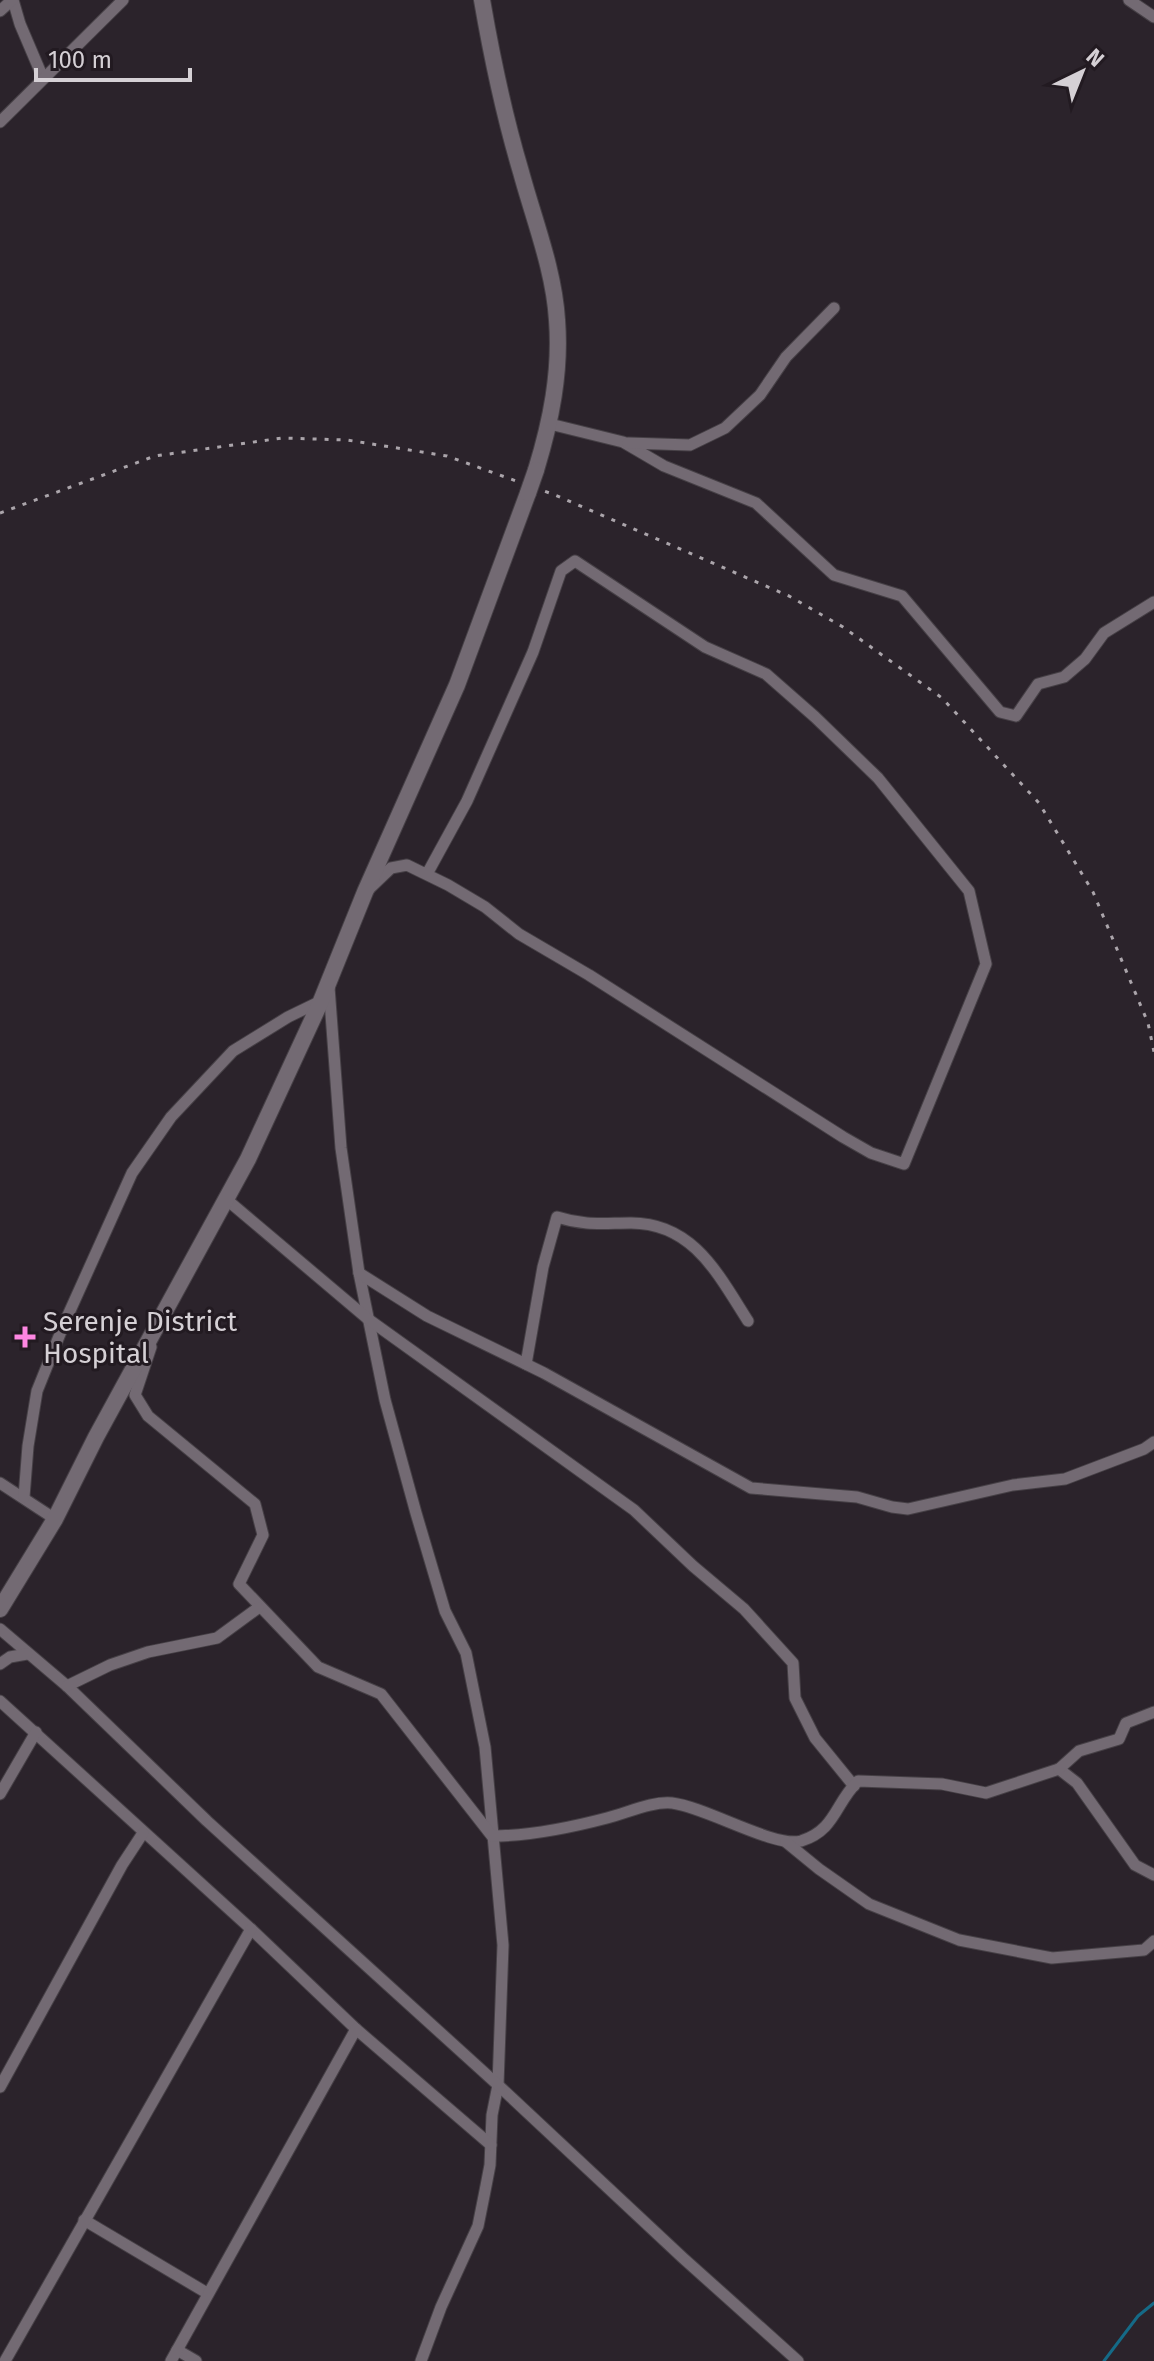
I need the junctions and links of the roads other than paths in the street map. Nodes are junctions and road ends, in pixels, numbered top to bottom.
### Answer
1 (12, 0) edge
2 (123, 0) edge
3 (482, 0) edge
4 (1129, 0) edge
5 (0, 11) edge
6 (1154, 17) edge
7 (43, 78) junction
8 (0, 122) edge
9 (834, 308) dead end
10 (550, 424) junction
11 (623, 442) junction
12 (1154, 602) edge
13 (427, 874) junction
14 (365, 892) junction
15 (329, 982) junction
16 (321, 1001) junction
17 (226, 1199) junction
18 (359, 1273) junction
19 (368, 1319) junction
20 (160, 1321) junction
21 (748, 1321) dead end
22 (526, 1364) junction
23 (1154, 1442) edge
24 (0, 1483) edge
25 (24, 1497) junction
26 (55, 1519) junction
27 (258, 1608) junction
28 (0, 1609) edge
29 (0, 1629) edge
30 (27, 1654) junction
31 (0, 1664) edge
32 (67, 1686) junction
33 (0, 1701) edge
34 (1154, 1712) edge
35 (36, 1732) junction
36 (1059, 1769) junction
37 (854, 1786) junction
38 (0, 1794) edge
39 (143, 1833) junction
40 (492, 1836) junction
41 (786, 1842) junction
42 (1154, 1875) edge
43 (251, 1929) junction
44 (1154, 1941) edge
45 (356, 2029) junction
46 (498, 2085) junction
47 (0, 2087) edge
48 (491, 2145) junction
49 (84, 2220) junction
50 (207, 2293) junction
51 (174, 2355) edge
52 (5, 2361) edge
53 (196, 2361) edge
54 (421, 2361) edge
55 (798, 2361) edge

1 - 5 street
1 - 7 street
2 - 7 street
3 - 10 main road
4 - 6 street
7 - 8 street
9 - 11 street
10 - 11 street
10 - 14 main road, bridge
11 - 12 street
13 - 13 street
13 - 14 street
14 - 15 main road
15 - 16 main road
15 - 18 street
16 - 17 main road
16 - 25 street
17 - 19 street
17 - 20 main road
18 - 19 street
18 - 22 street
19 - 37 street
19 - 40 street
20 - 26 main road
20 - 27 street
21 - 22 street
22 - 23 street
24 - 25 street
25 - 26 street
26 - 28 main road
27 - 32 street
27 - 40 street
29 - 30 street
30 - 31 street
30 - 32 street
32 - 46 street
33 - 35 street
34 - 36 street
35 - 38 street
35 - 39 street
36 - 37 street
36 - 42 street
37 - 41 street
39 - 43 street
39 - 47 street
40 - 41 street
40 - 46 street
41 - 44 street
43 - 45 street
43 - 49 street
45 - 48 street
45 - 50 street
46 - 48 street
46 - 55 street
48 - 54 street
49 - 50 street
49 - 52 street
50 - 51 street
51 - 53 street

